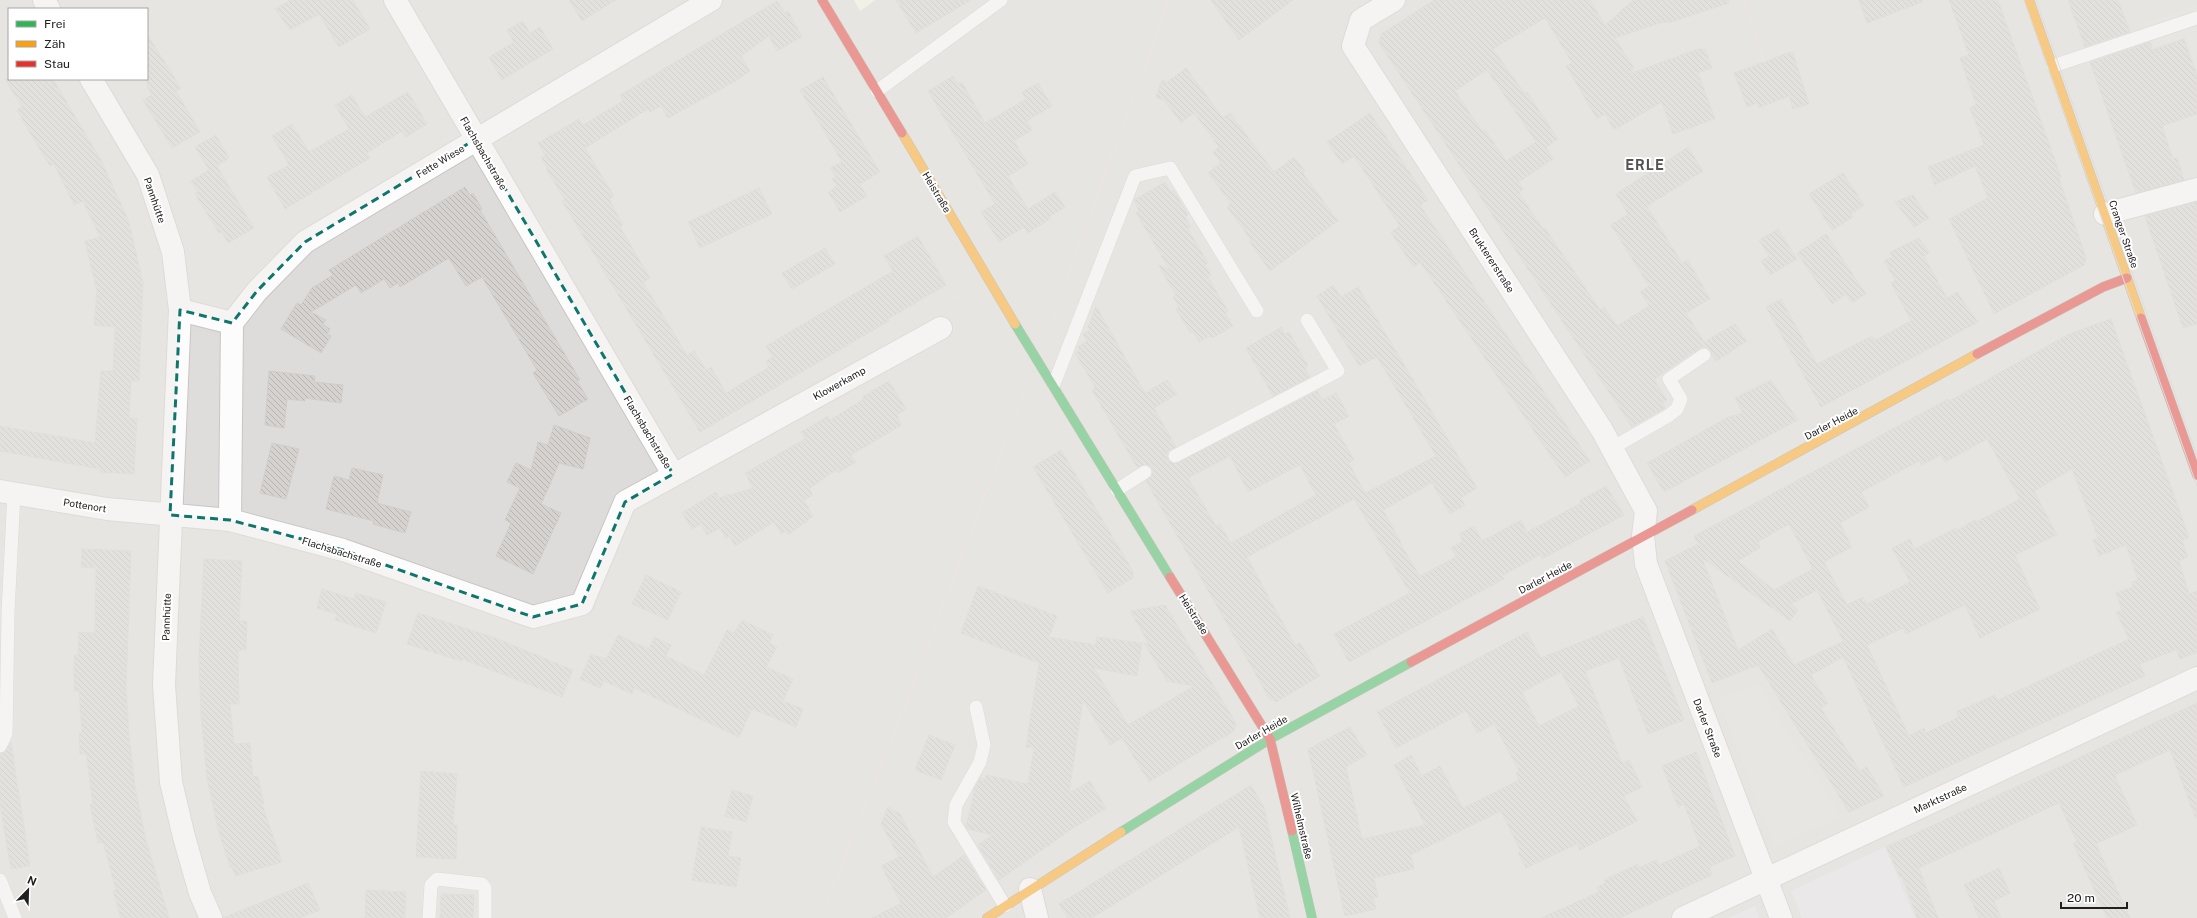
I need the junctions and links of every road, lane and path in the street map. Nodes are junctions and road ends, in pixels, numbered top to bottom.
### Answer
1 (395, 0) edge
2 (711, 0) edge
3 (822, 0) edge
4 (1001, 0) edge
5 (1169, 0) edge
6 (1394, 0) edge
7 (1745, 0) edge
8 (2029, 0) edge
9 (2197, 18) edge
10 (1764, 63) dead end
11 (2053, 66) junction
12 (92, 80) edge
13 (876, 91) junction
14 (476, 139) junction
15 (2197, 189) edge
16 (2105, 214) junction
17 (986, 274) junction
18 (2127, 278) junction
19 (180, 310) junction
20 (1257, 311) dead end
21 (1307, 320) dead end
22 (232, 323) junction
23 (940, 328) joint
24 (1704, 355) dead end
25 (1037, 360) junction
26 (1054, 384) junction
27 (1612, 448) junction
28 (1175, 456) dead end
29 (2196, 468) edge
30 (1145, 472) dead end
31 (674, 474) junction
32 (1117, 490) junction
33 (7, 492) edge
34 (170, 515) junction
35 (230, 520) junction
36 (1644, 536) junction
37 (2197, 678) edge
38 (976, 707) dead end
39 (1270, 738) junction
40 (0, 746) edge
41 (0, 880) edge
42 (1766, 880) junction
43 (1030, 889) junction
44 (1005, 906) junction
45 (15, 918) edge
46 (210, 918) edge
47 (429, 918) edge
48 (485, 918) edge
49 (821, 918) edge
50 (987, 918) edge
51 (1037, 918) edge
52 (1312, 918) edge
53 (1683, 918) edge
54 (1781, 918) edge

1 - 14 street, Flachsbachstraße
2 - 14 street, Fette Wiese
3 - 13 street, Heistraße
4 - 13 lane
5 - 25 path
6 - 27 street, Bruktererstraße
7 - 10 path
8 - 11 street, Cranger Straße
9 - 11 lane
11 - 16 street, Cranger Straße
12 - 19 street, Pannhütte
13 - 17 street, Heistraße
14 - 22 street, Fette Wiese
14 - 31 street, Flachsbachstraße
15 - 16 street
16 - 18 street, Cranger Straße
17 - 23 path
17 - 25 street, Heistraße
18 - 29 street, Cranger Straße
18 - 36 street, Darler Heide
19 - 22 street
19 - 34 street, Pannhütte
20 - 26 lane
21 - 28 lane
22 - 35 street
23 - 31 street, Klowerkamp
24 - 27 lane
25 - 26 street, Heistraße
25 - 49 path
26 - 32 street, Heistraße
27 - 36 street, Bruktererstraße
30 - 32 lane
31 - 35 street, Flachsbachstraße
32 - 39 street, Heistraße
33 - 34 street, Pottenort
33 - 40 lane
34 - 35 street, Flachsbachstraße
34 - 46 street, Pannhütte
36 - 39 street, Darler Heide
36 - 42 street, Darler Straße
37 - 42 street, Marktstraße
38 - 44 lane
39 - 43 street, Darler Heide
39 - 52 street, Wilhelmstraße
41 - 45 lane
42 - 53 street, Marktstraße
42 - 54 street, Darler Straße
43 - 44 street, Darler Heide
43 - 51 street
44 - 50 street, Darler Heide
47 - 48 lane

